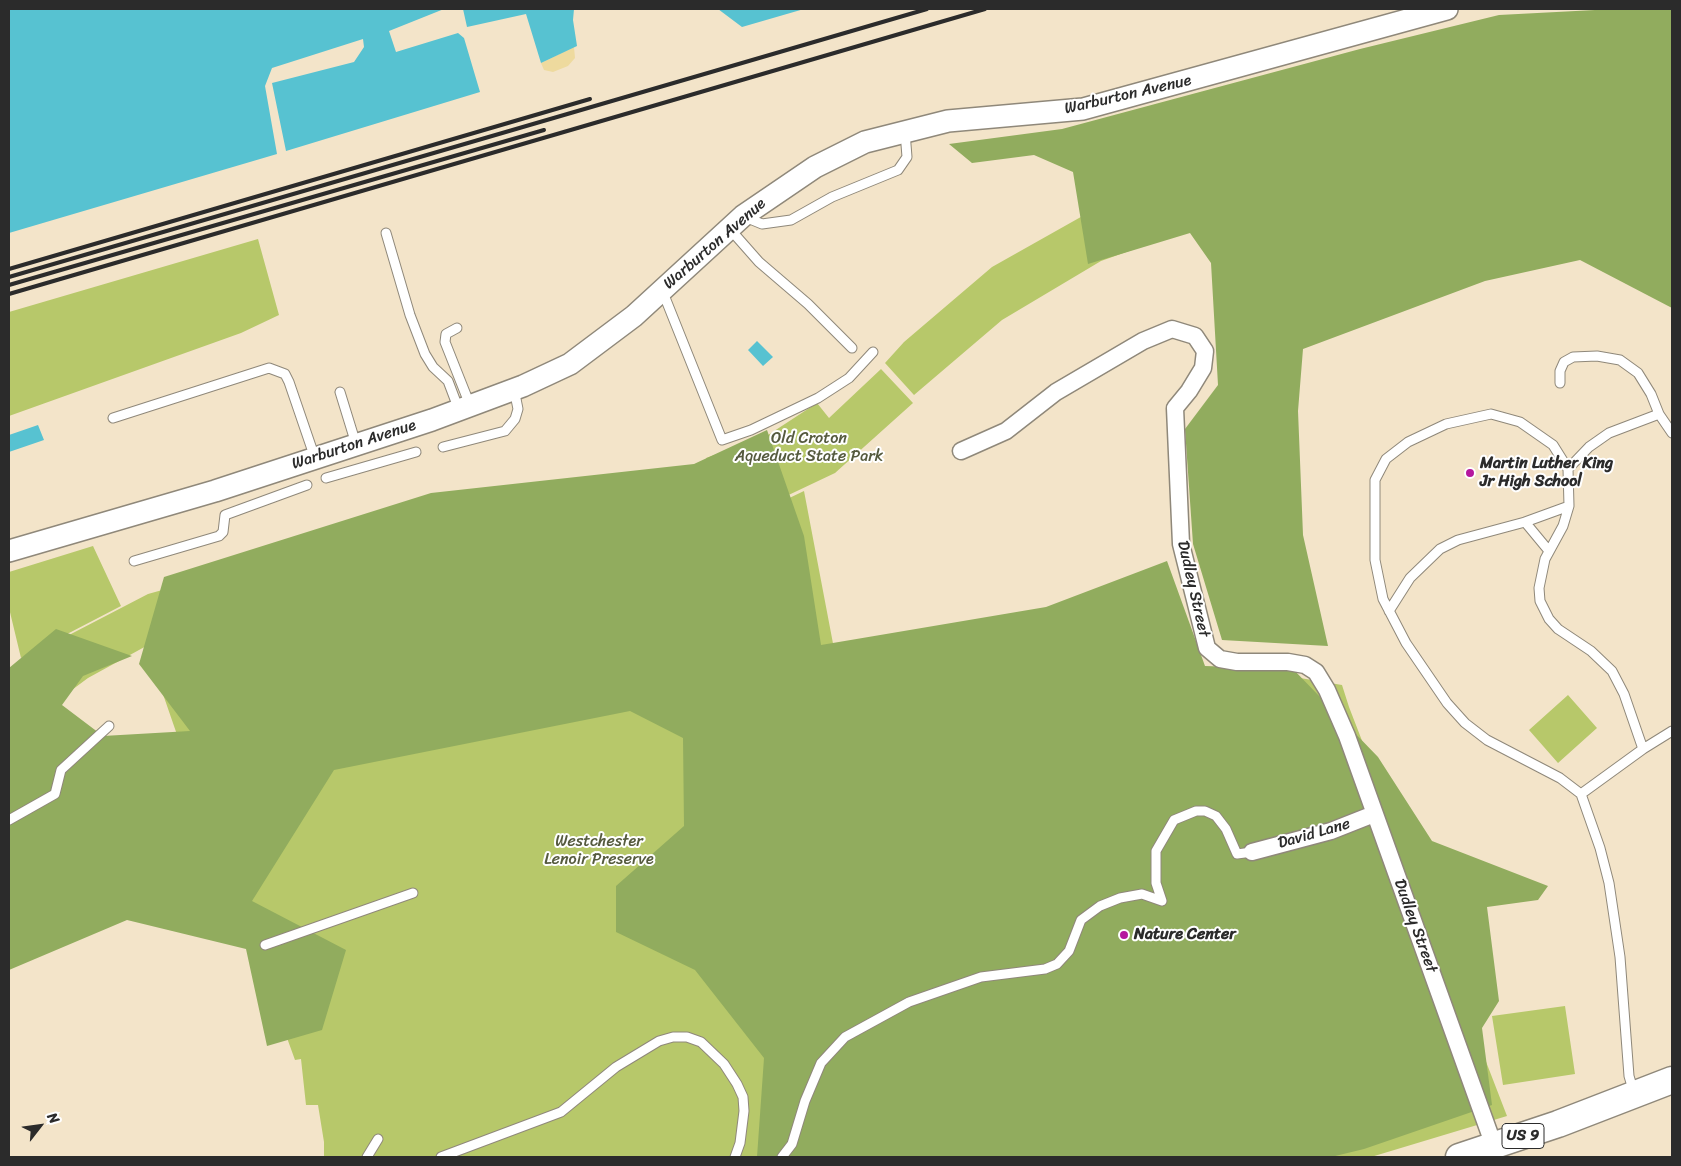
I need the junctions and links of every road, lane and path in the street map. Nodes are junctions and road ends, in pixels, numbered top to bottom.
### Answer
1 (1447, 9) edge
2 (905, 131) junction
3 (736, 222) junction
4 (386, 233) dead end
5 (662, 290) junction
6 (456, 328) dead end
7 (852, 348) dead end
8 (873, 352) dead end
9 (1560, 383) dead end
10 (514, 389) junction
11 (340, 392) dead end
12 (464, 408) junction
13 (1659, 414) junction
14 (112, 418) dead end
15 (1672, 433) edge
16 (356, 444) junction
17 (443, 447) dead end
18 (961, 450) dead end
19 (416, 452) dead end
20 (315, 458) junction
21 (1568, 469) junction
22 (326, 478) dead end
23 (307, 485) dead end
24 (1569, 506) junction
25 (1525, 522) junction
26 (9, 551) edge
27 (1549, 551) junction
28 (134, 561) dead end
29 (1389, 611) junction
30 (109, 726) dead end
31 (1672, 731) edge
32 (1643, 749) junction
33 (1581, 794) junction
34 (1374, 814) junction
35 (9, 820) edge
36 (1252, 852) joint
37 (413, 893) dead end
38 (265, 944) dead end
39 (1672, 1080) edge
40 (1635, 1096) junction
41 (378, 1139) dead end
42 (1494, 1146) junction
43 (367, 1157) edge
44 (441, 1157) edge
45 (735, 1157) edge
46 (782, 1157) edge
47 (1459, 1157) edge

1 - 2 street, Warburton Avenue
2 - 3 street, Warburton Avenue
2 - 3 lane
3 - 5 street, Warburton Avenue
3 - 7 lane
4 - 12 lane
5 - 8 lane
5 - 10 street, Warburton Avenue
6 - 12 lane
9 - 13 lane
10 - 12 street, Warburton Avenue
10 - 17 lane
11 - 16 lane
12 - 16 street, Warburton Avenue
13 - 15 lane
13 - 21 lane
14 - 20 lane
16 - 20 street, Warburton Avenue
18 - 34 street, Dudley Street
19 - 22 lane
20 - 26 street, Warburton Avenue
21 - 24 lane
21 - 29 lane
23 - 28 lane
24 - 25 lane
24 - 27 lane
25 - 27 lane
25 - 29 lane
27 - 32 lane
29 - 33 lane
30 - 35 lane
31 - 32 lane
32 - 33 lane
33 - 40 lane
34 - 36 street, David Lane
34 - 42 street, Dudley Street
36 - 46 lane
37 - 38 lane
39 - 40 main road, US 9
40 - 42 main road, US 9
41 - 43 lane
42 - 47 main road, US 9
44 - 45 lane

